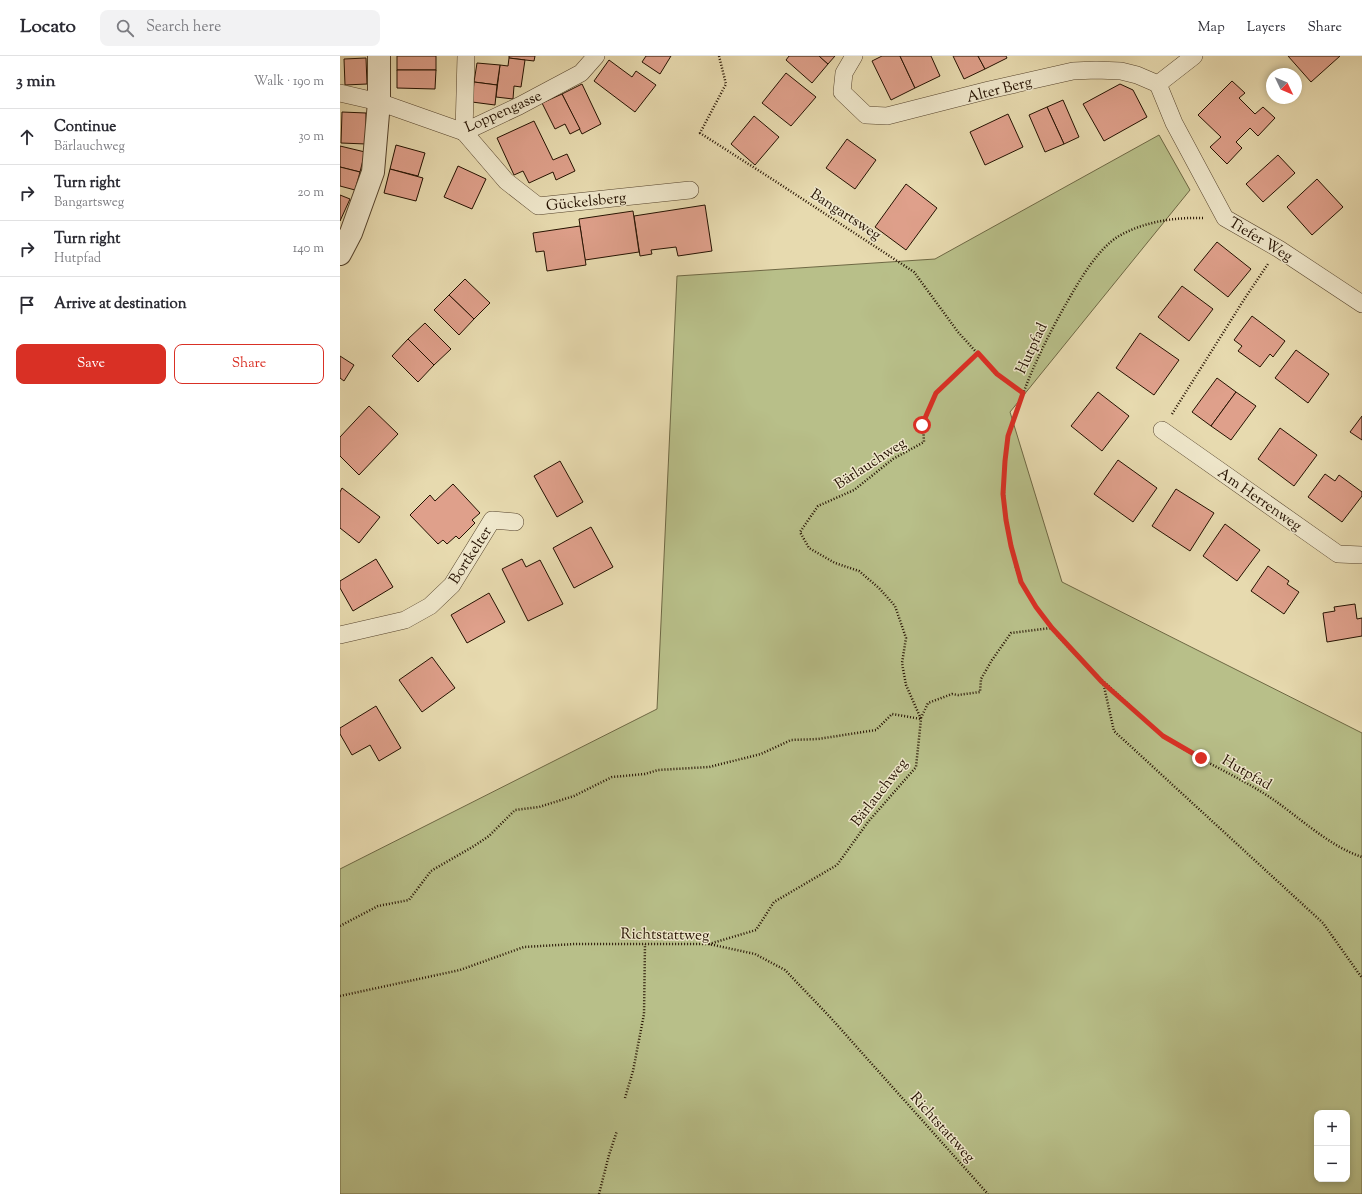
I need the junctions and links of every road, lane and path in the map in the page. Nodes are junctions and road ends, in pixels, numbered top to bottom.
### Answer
1 (378, 56) edge
2 (466, 56) edge
3 (596, 56) edge
4 (719, 56) edge
5 (854, 56) edge
6 (1194, 56) edge
7 (1158, 84) junction
8 (340, 93) edge
9 (379, 102) junction
10 (464, 132) junction
11 (690, 190) dead end
12 (1225, 218) junction
13 (1279, 249) junction
14 (340, 254) edge
15 (1362, 304) edge
16 (978, 353) junction
17 (1023, 393) junction
18 (1162, 430) joint
19 (515, 522) dead end
20 (1362, 556) edge
21 (1052, 628) junction
22 (340, 636) edge
23 (1102, 682) junction
24 (921, 719) junction
25 (1362, 857) edge
26 (340, 926) edge
27 (645, 944) junction
28 (709, 944) junction
29 (1362, 978) edge
30 (340, 996) edge
31 (625, 1098) dead end
32 (617, 1131) dead end
33 (599, 1194) edge
34 (988, 1194) edge

1 - 9 street
2 - 10 street
3 - 10 street, Loppengasse
4 - 16 path, Bangartsweg
5 - 7 street, Alter Berg
6 - 7 street
7 - 12 street, Tiefer Weg
8 - 9 street, Loppengasse
9 - 10 street, Loppengasse
9 - 14 street
10 - 11 street, Gückelsberg
12 - 13 street, Tiefer Weg
12 - 17 path, Hutpfad
13 - 15 street, Tiefer Weg
13 - 18 path
16 - 17 path, Bangartsweg
16 - 24 path, Bärlauchweg
17 - 21 path, Hutpfad
18 - 20 street, Am Herrenweg
19 - 22 street, Bortkelter
21 - 23 path, Hutpfad
21 - 24 path
23 - 25 path, Hutpfad
23 - 29 path
24 - 26 path
24 - 28 path, Bärlauchweg
27 - 28 path, Richtstattweg
27 - 30 path, Richtstattweg
27 - 31 path
28 - 34 path, Richtstattweg
32 - 33 path

